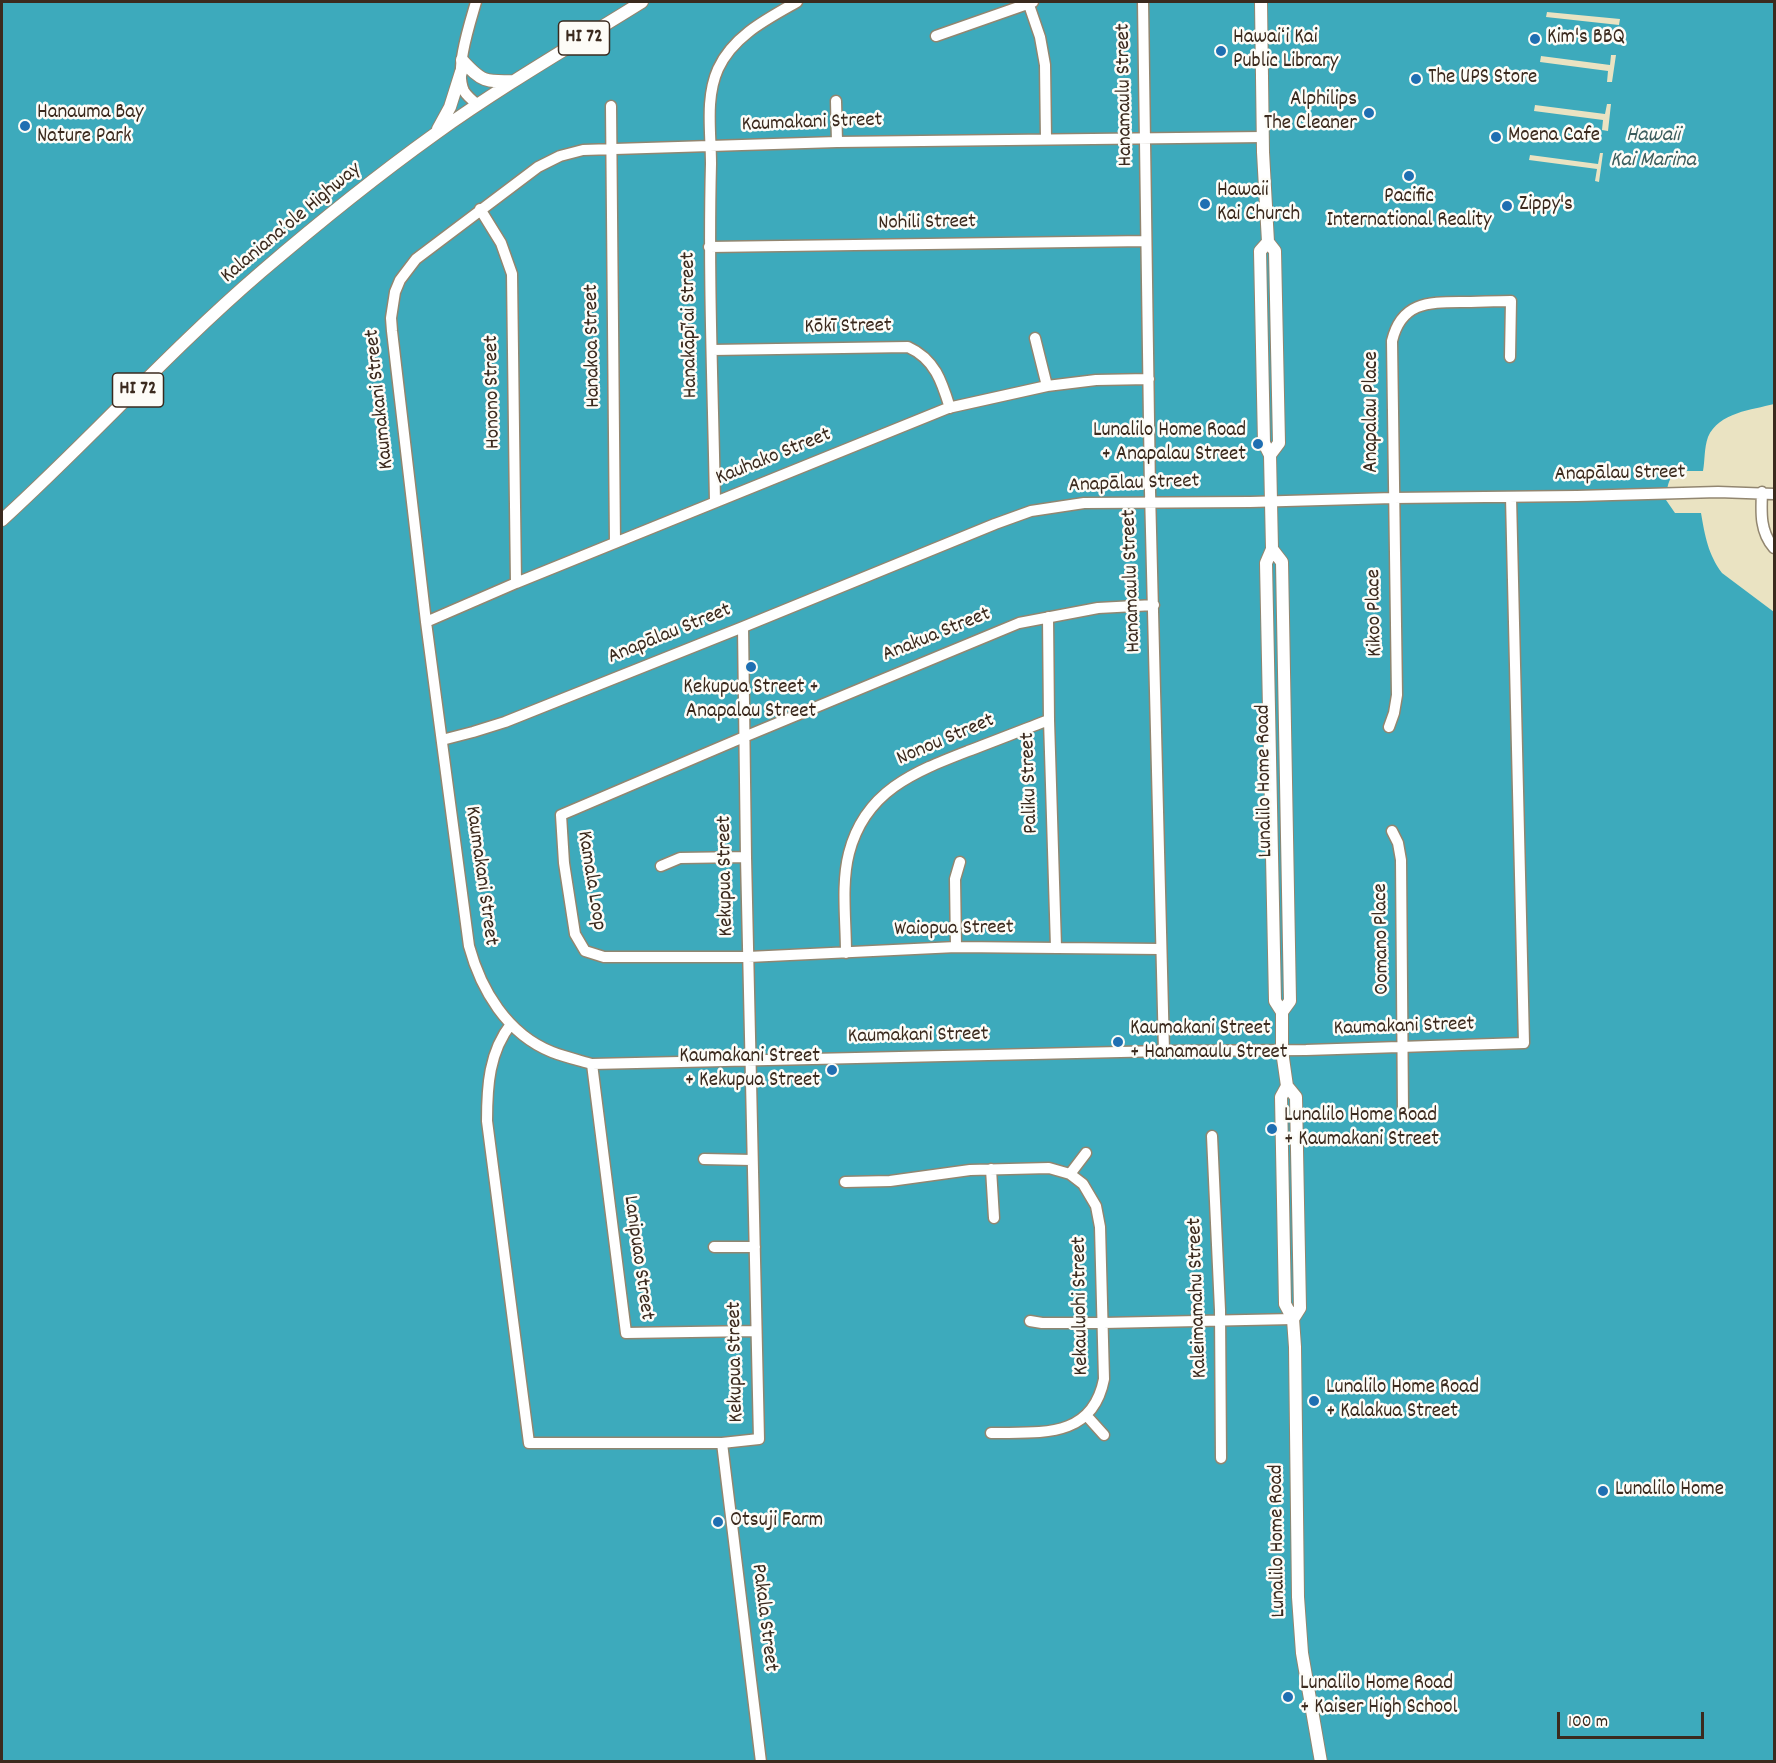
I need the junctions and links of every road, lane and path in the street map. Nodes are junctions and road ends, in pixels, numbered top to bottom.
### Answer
1 (476, 2) edge
2 (642, 2) edge
3 (796, 2) edge
4 (1030, 2) edge
5 (1143, 2) edge
6 (1261, 2) edge
7 (936, 36) dead end
8 (462, 66) junction
9 (515, 81) junction
10 (836, 101) dead end
11 (478, 105) junction
12 (610, 106) dead end
13 (435, 134) junction
14 (1263, 136) junction
15 (1147, 138) junction
16 (1046, 139) junction
17 (837, 142) junction
18 (711, 147) junction
19 (611, 149) junction
20 (480, 209) junction
21 (1146, 241) junction
22 (709, 247) junction
23 (1035, 338) dead end
24 (712, 350) junction
25 (1510, 357) dead end
26 (1149, 380) junction
27 (1047, 386) junction
28 (950, 408) junction
29 (1762, 492) junction
30 (1774, 494) edge
31 (1511, 497) junction
32 (1393, 498) junction
33 (716, 502) junction
34 (1271, 502) junction
35 (1150, 504) junction
36 (2, 520) edge
37 (615, 543) junction
38 (1774, 548) edge
39 (516, 583) junction
40 (1154, 605) junction
41 (1048, 617) junction
42 (426, 622) junction
43 (743, 627) junction
44 (1049, 720) junction
45 (1389, 727) dead end
46 (744, 736) junction
47 (442, 740) junction
48 (1392, 831) dead end
49 (746, 857) junction
50 (960, 862) dead end
51 (661, 866) dead end
52 (1056, 947) junction
53 (956, 948) junction
54 (1161, 949) junction
55 (846, 953) junction
56 (748, 957) junction
57 (511, 1024) junction
58 (1404, 1048) junction
59 (1164, 1051) junction
60 (1282, 1051) junction
61 (751, 1060) junction
62 (592, 1064) junction
63 (1403, 1111) dead end
64 (1212, 1136) dead end
65 (1086, 1154) dead end
66 (704, 1159) dead end
67 (752, 1160) junction
68 (991, 1170) junction
69 (1070, 1174) junction
70 (845, 1182) dead end
71 (994, 1218) dead end
72 (714, 1247) dead end
73 (755, 1247) junction
74 (1293, 1319) junction
75 (1030, 1321) dead end
76 (1220, 1322) junction
77 (1103, 1323) junction
78 (755, 1330) junction
79 (1086, 1415) junction
80 (991, 1433) dead end
81 (1104, 1435) dead end
82 (722, 1443) junction
83 (1221, 1458) dead end
84 (761, 1761) edge
85 (1321, 1761) edge

1 - 8 street
2 - 9 main road, Kalaniana’ole Highway / HI 72
3 - 18 street, Hanakāpī‘ai Street
4 - 7 street
4 - 16 street
5 - 15 street, Hanamaulu Street
6 - 14 main road, Lunalilo Home Road
8 - 9 main road
8 - 11 street
8 - 13 main road
9 - 11 main road, Kalaniana’ole Highway / HI 72
10 - 17 street
11 - 13 main road, Kalaniana’ole Highway / HI 72
12 - 19 street, Hanakoa Street
13 - 36 main road, Kalaniana’ole Highway / HI 72
14 - 15 street, Kaumakani Street
14 - 34 main road, Lunalilo Home Road
15 - 16 street, Kaumakani Street
15 - 21 street, Hanamaulu Street
16 - 17 street, Kaumakani Street
17 - 18 street, Kaumakani Street
18 - 19 street, Kaumakani Street
18 - 22 street, Hanakāpī‘ai Street
19 - 20 street, Kaumakani Street
19 - 37 street, Hanakoa Street
20 - 39 street, Honono Street
20 - 42 street, Kaumakani Street
21 - 22 street, Nohili Street
21 - 26 street, Hanamaulu Street
22 - 24 street, Hanakāpī‘ai Street
23 - 27 street
24 - 28 street, Kōkī Street
24 - 33 street, Hanakāpī‘ai Street
25 - 32 street, Anapalau Place
26 - 27 street, Kauhako Street
26 - 35 street, Hanamaulu Street
27 - 28 street, Kauhako Street
28 - 33 street, Kauhako Street
29 - 30 street, Anapālau Street
29 - 31 street, Anapālau Street
29 - 38 street
31 - 32 street, Anapālau Street
31 - 58 street, Kaumakani Street
32 - 34 street, Anapālau Street
32 - 45 street, Kikoo Place
33 - 37 street, Kauhako Street
34 - 35 street, Anapālau Street
34 - 60 main road, Lunalilo Home Road
35 - 40 street, Hanamaulu Street
35 - 43 street, Anapālau Street
37 - 39 street, Kauhako Street
39 - 42 street, Kauhako Street
40 - 41 street, Anakua Street
40 - 54 street, Hanamaulu Street
41 - 44 street, Paliku Street
41 - 46 street, Anakua Street
42 - 47 street, Kaumakani Street
43 - 46 street, Kekupua Street
43 - 47 street, Anapālau Street
44 - 52 street, Paliku Street
44 - 55 street, Nonou Street
46 - 49 street, Kekupua Street
46 - 56 street, Kamala Loop
47 - 57 street, Kaumakani Street
48 - 58 street, Oomano Place
49 - 51 street
49 - 56 street, Kekupua Street
50 - 53 street
52 - 53 street, Waiopua Street
52 - 54 street, Waiopua Street
53 - 55 street, Waiopua Street
54 - 59 street, Hanamaulu Street
55 - 56 street, Waiopua Street
56 - 61 street, Kekupua Street
57 - 62 street, Kaumakani Street
57 - 82 street, Kekupua Street
58 - 60 street, Kaumakani Street
58 - 63 street, Oomano Place
59 - 60 street, Kaumakani Street
59 - 61 street, Kaumakani Street
60 - 74 main road, Lunalilo Home Road
61 - 62 street, Kaumakani Street
61 - 67 street, Kekupua Street
62 - 78 street, Lanipuao Street
64 - 76 street, Kaleimamahu Street
65 - 69 street
66 - 67 street
67 - 73 street, Kekupua Street
68 - 69 street
68 - 70 street
68 - 71 street
69 - 77 street, Kekauluohi Street
72 - 73 street
73 - 78 street, Kekupua Street
74 - 76 street
74 - 85 main road, Lunalilo Home Road
75 - 77 street
76 - 77 street
76 - 83 street, Kaleimamahu Street
77 - 79 street, Kekauluohi Street
78 - 82 street, Kekupua Street
79 - 80 street, Kekauluohi Street
79 - 81 street
82 - 84 street, Pakala Street

